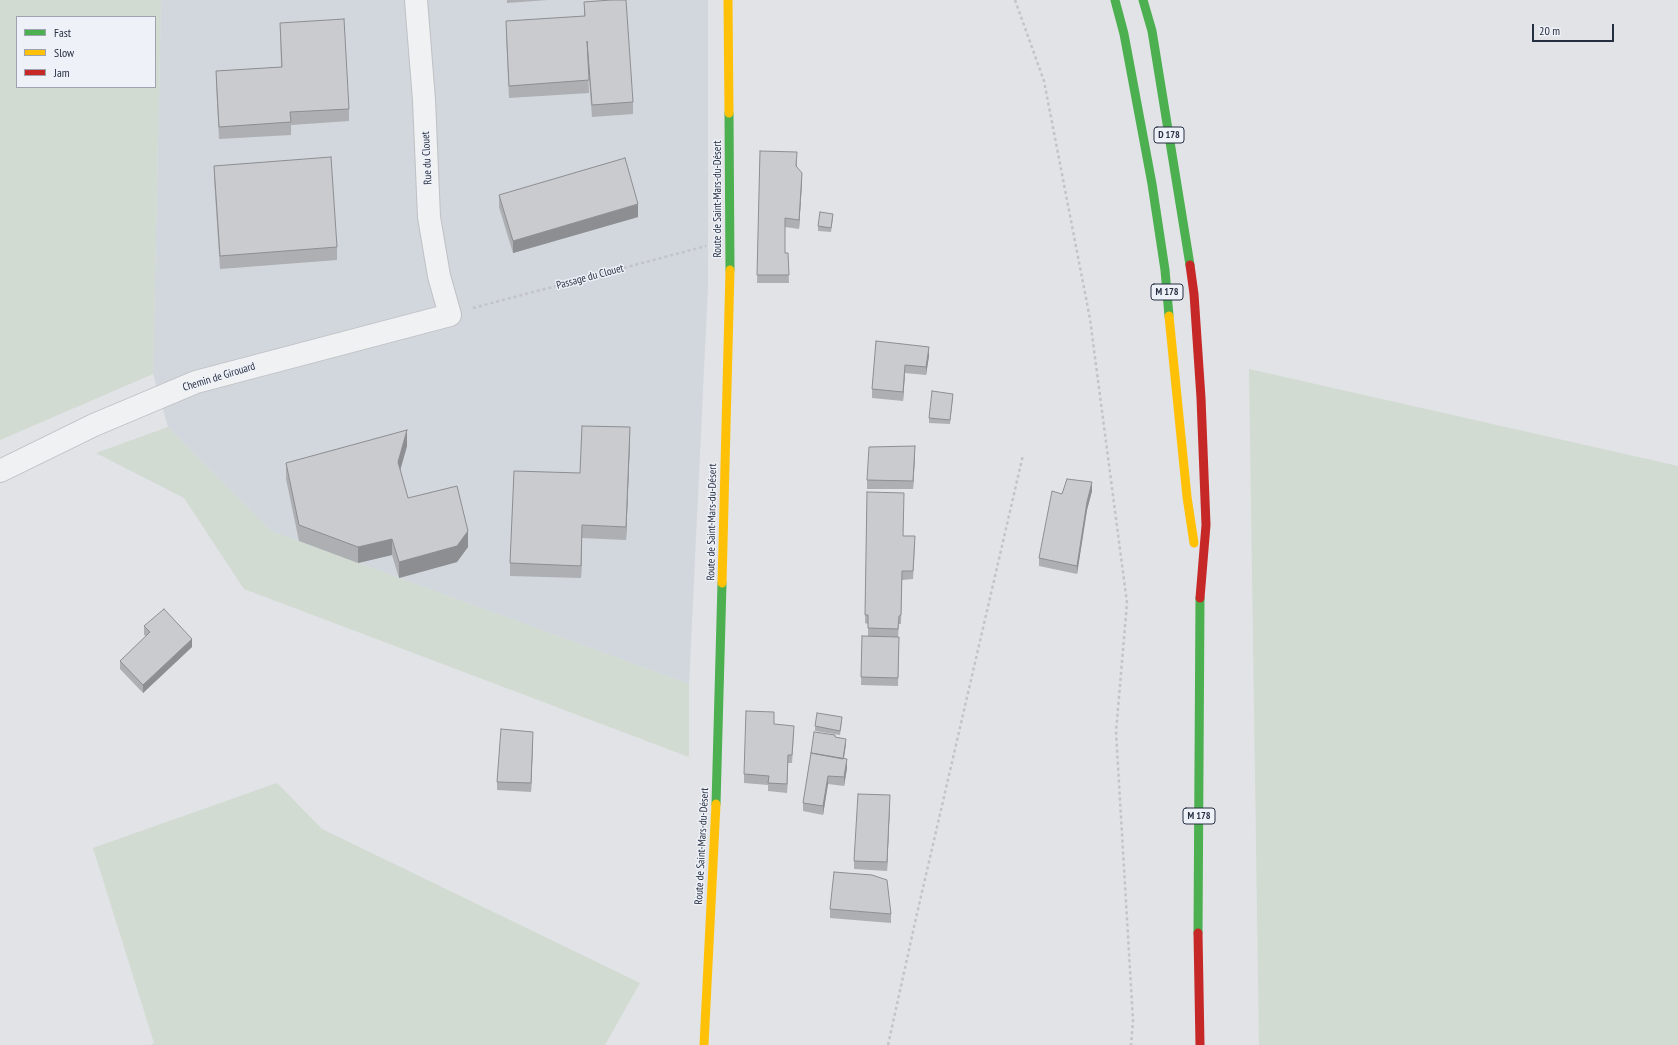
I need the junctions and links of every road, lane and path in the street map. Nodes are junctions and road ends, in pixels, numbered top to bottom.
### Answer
1 (416, 0) edge
2 (728, 0) edge
3 (1015, 0) edge
4 (1115, 0) edge
5 (1143, 0) edge
6 (1150, 0) edge
7 (1152, 31) junction
8 (731, 239) junction
9 (1187, 239) joint
10 (450, 315) junction
11 (1023, 455) dead end
12 (0, 471) edge
13 (1200, 587) junction
14 (704, 1045) edge
15 (888, 1045) edge
16 (1131, 1045) edge
17 (1200, 1045) edge

1 - 10 street, Rue du Clouet
2 - 8 main road, Route de Saint-Mars-du-Désert
3 - 16 path
4 - 13 main road, M 178
5 - 7 main road
6 - 7 main road
7 - 9 main road, D 178
8 - 10 path, Passage du Clouet
8 - 14 main road, Route de Saint-Mars-du-Désert
9 - 13 main road, M 178
10 - 12 street, Chemin de Girouard
11 - 15 path
13 - 17 main road, M 178

